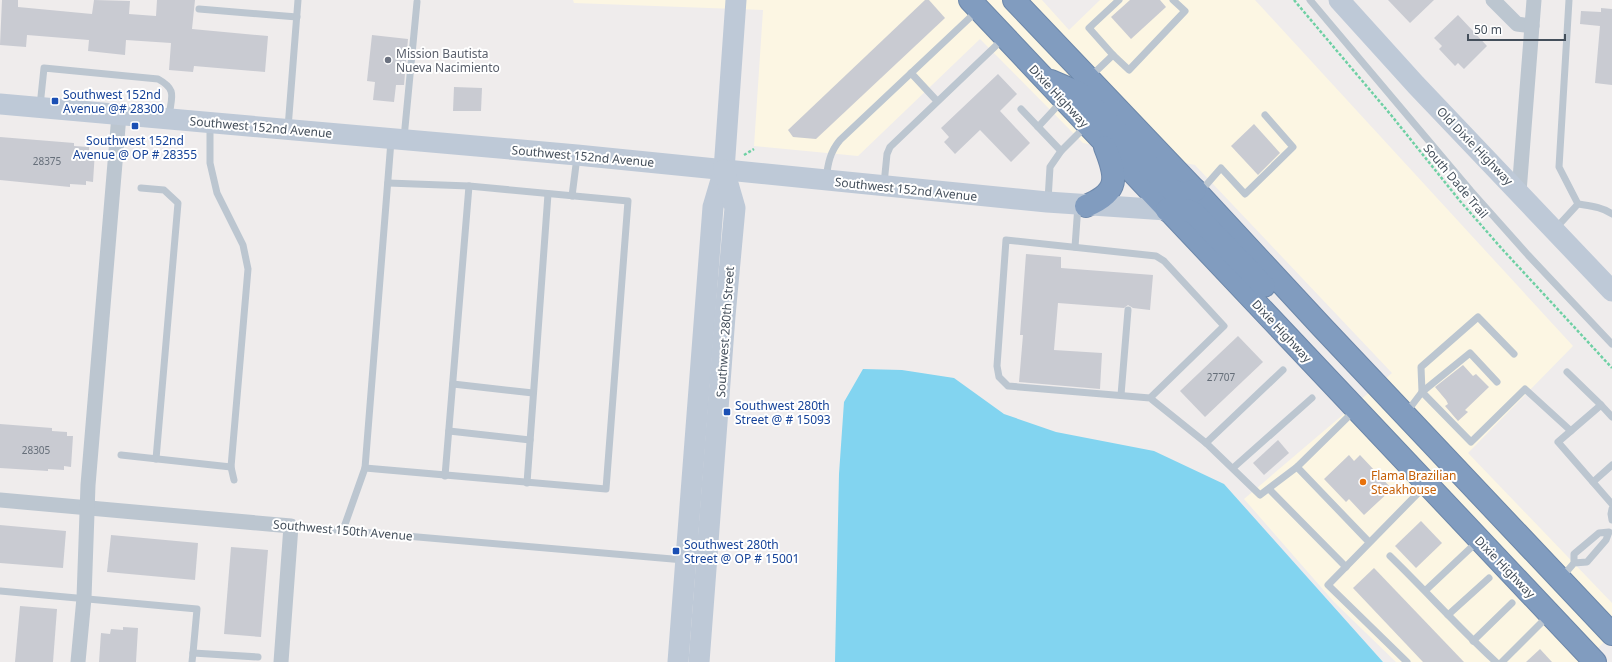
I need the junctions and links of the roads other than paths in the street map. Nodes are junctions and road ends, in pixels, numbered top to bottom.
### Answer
1 (298, 0) edge
2 (736, 0) edge
3 (1014, 0) edge
4 (1119, 0) edge
5 (1173, 0) edge
6 (1310, 0) edge
7 (1339, 0) edge
8 (1493, 0) edge
9 (1534, 0) edge
10 (1570, 0) edge
11 (417, 2) dead end
12 (974, 5) edge
13 (199, 9) dead end
14 (297, 17) junction
15 (1532, 26) junction
16 (1005, 38) junction
17 (1113, 55) junction
18 (911, 73) junction
19 (1041, 76) junction
20 (1089, 78) junction
21 (1063, 100) junction
22 (937, 101) junction
23 (0, 104) edge
24 (40, 108) junction
25 (1021, 109) dead end
26 (119, 115) junction
27 (1265, 115) dead end
28 (169, 119) junction
29 (210, 123) junction
30 (1087, 125) junction
31 (1038, 127) junction
32 (288, 130) junction
33 (397, 139) junction
34 (1103, 142) junction
35 (1061, 151) junction
36 (577, 155) junction
37 (724, 170) junction
38 (826, 181) junction
39 (388, 183) junction
40 (468, 186) junction
41 (884, 186) junction
42 (141, 188) dead end
43 (1197, 191) junction
44 (1519, 192) junction
45 (548, 194) junction
46 (572, 196) junction
47 (1047, 202) junction
48 (1578, 204) junction
49 (1082, 205) junction
50 (1167, 210) junction
51 (1612, 214) edge
52 (1554, 230) junction
53 (1075, 247) junction
54 (1612, 291) edge
55 (1128, 310) dead end
56 (715, 315) junction
57 (1322, 327) junction
58 (1612, 344) edge
59 (1514, 354) dead end
60 (1283, 370) dead end
61 (1566, 372) dead end
62 (1497, 382) dead end
63 (453, 384) junction
64 (533, 392) junction
65 (1422, 392) junction
66 (1121, 395) junction
67 (1150, 398) junction
68 (1312, 398) dead end
69 (1601, 405) junction
70 (1356, 410) junction
71 (1405, 415) junction
72 (1612, 417) edge
73 (696, 430) junction
74 (449, 431) junction
75 (1571, 431) junction
76 (717, 432) junction
77 (530, 440) junction
78 (1206, 443) junction
79 (121, 455) dead end
80 (156, 459) junction
81 (1612, 465) edge
82 (231, 467) junction
83 (1297, 467) junction
84 (365, 468) junction
85 (1233, 468) junction
86 (445, 476) junction
87 (234, 480) dead end
88 (1593, 482) junction
89 (527, 483) junction
90 (1427, 484) junction
91 (1269, 489) junction
92 (0, 500) edge
93 (1612, 504) edge
94 (87, 508) junction
95 (1612, 510) edge
96 (1612, 520) edge
97 (290, 526) junction
98 (344, 530) junction
99 (1610, 531) edge
100 (1369, 542) junction
101 (1483, 544) junction
102 (1390, 556) dead end
103 (686, 560) junction
104 (707, 561) junction
105 (1346, 567) junction
106 (1567, 571) junction
107 (1489, 578) dead end
108 (1426, 590) junction
109 (0, 591) edge
110 (84, 598) junction
111 (1512, 603) dead end
112 (1448, 615) junction
113 (1550, 615) junction
114 (1612, 634) edge
115 (1612, 638) edge
116 (1473, 641) junction
117 (193, 653) junction
118 (258, 657) dead end
119 (78, 662) edge
120 (192, 662) edge
121 (281, 662) edge
122 (678, 662) edge
123 (699, 662) edge
124 (1407, 662) edge
125 (1496, 662) edge
126 (1502, 662) edge
127 (1597, 662) edge

1 - 14 lane
2 - 37 street, Southwest 280th Street
3 - 20 highway
4 - 17 lane
5 - 17 lane
6 - 58 lane
7 - 44 street, Old Dixie Highway
8 - 15 street
9 - 15 street
10 - 48 lane
11 - 33 lane
12 - 16 highway, Dixie Highway
12 - 18 lane
13 - 14 lane
14 - 32 lane
15 - 44 street
16 - 19 highway, Dixie Highway
16 - 22 lane
17 - 20 lane
18 - 22 lane
18 - 38 lane
19 - 21 highway, Dixie Highway
19 - 43 highway
20 - 43 highway
21 - 30 highway, Dixie Highway
21 - 31 lane
22 - 41 lane
23 - 24 street, Southwest 152nd Avenue
24 - 26 street, Southwest 152nd Avenue
24 - 28 lane
25 - 31 lane
26 - 28 street, Southwest 152nd Avenue
26 - 94 street
27 - 43 lane
28 - 29 street, Southwest 152nd Avenue
29 - 32 street, Southwest 152nd Avenue
29 - 82 lane
30 - 34 highway, Dixie Highway
30 - 35 lane
31 - 35 lane
32 - 33 street, Southwest 152nd Avenue
33 - 36 street, Southwest 152nd Avenue
33 - 39 lane
34 - 49 highway
34 - 50 highway, Dixie Highway
35 - 47 lane
36 - 37 street, Southwest 152nd Avenue
36 - 46 lane
37 - 38 street, Southwest 152nd Avenue
37 - 56 street, Southwest 280th Street
38 - 41 street, Southwest 152nd Avenue
39 - 40 lane
39 - 84 lane
40 - 45 lane
40 - 63 lane
41 - 47 street, Southwest 152nd Avenue
42 - 80 lane
43 - 57 highway
44 - 52 street, Old Dixie Highway
45 - 46 lane
45 - 64 lane
46 - 89 lane
47 - 49 street, Southwest 152nd Avenue
48 - 51 lane
48 - 52 lane
49 - 50 street, Southwest 152nd Avenue
49 - 53 lane
50 - 57 highway
50 - 70 highway, Dixie Highway
52 - 54 street, Old Dixie Highway
53 - 66 lane
53 - 67 lane
55 - 66 lane
56 - 73 street, Southwest 280th Street
56 - 76 street, Southwest 280th Street
57 - 71 highway
59 - 65 lane
60 - 78 lane
61 - 69 lane
62 - 65 lane
63 - 64 lane
63 - 74 lane
64 - 77 lane
65 - 71 lane
65 - 75 lane
66 - 67 lane
67 - 78 lane
68 - 85 lane
69 - 72 lane
69 - 75 lane
70 - 83 lane
70 - 90 highway, Dixie Highway
71 - 106 highway
73 - 76 street
73 - 103 street, Southwest 280th Street
74 - 77 lane
74 - 86 lane
75 - 88 lane
76 - 104 street, Southwest 280th Street
77 - 89 lane
78 - 85 lane
79 - 80 lane
80 - 82 lane
81 - 88 lane
82 - 87 lane
83 - 91 lane
83 - 100 lane
84 - 86 lane
84 - 98 lane
85 - 91 lane
86 - 89 lane
88 - 93 lane
90 - 100 lane
90 - 101 highway, Dixie Highway
91 - 105 lane
92 - 94 street, Southwest 150th Avenue
94 - 97 street, Southwest 150th Avenue
94 - 110 street
95 - 96 lane
97 - 98 lane, Southwest 150th Avenue
97 - 121 street
98 - 103 lane, Southwest 150th Avenue
99 - 106 lane
99 - 106 lane
100 - 105 lane
101 - 108 lane
101 - 113 highway, Dixie Highway
101 - 115 highway
102 - 108 lane
103 - 104 street
103 - 122 street, Southwest 280th Street
104 - 123 street, Southwest 280th Street
105 - 124 lane
106 - 114 highway
107 - 112 lane
108 - 112 lane
109 - 110 lane
110 - 117 lane
110 - 119 street
111 - 116 lane
112 - 116 lane
113 - 126 lane
113 - 127 highway, Dixie Highway
116 - 125 lane
117 - 118 lane
117 - 120 lane

